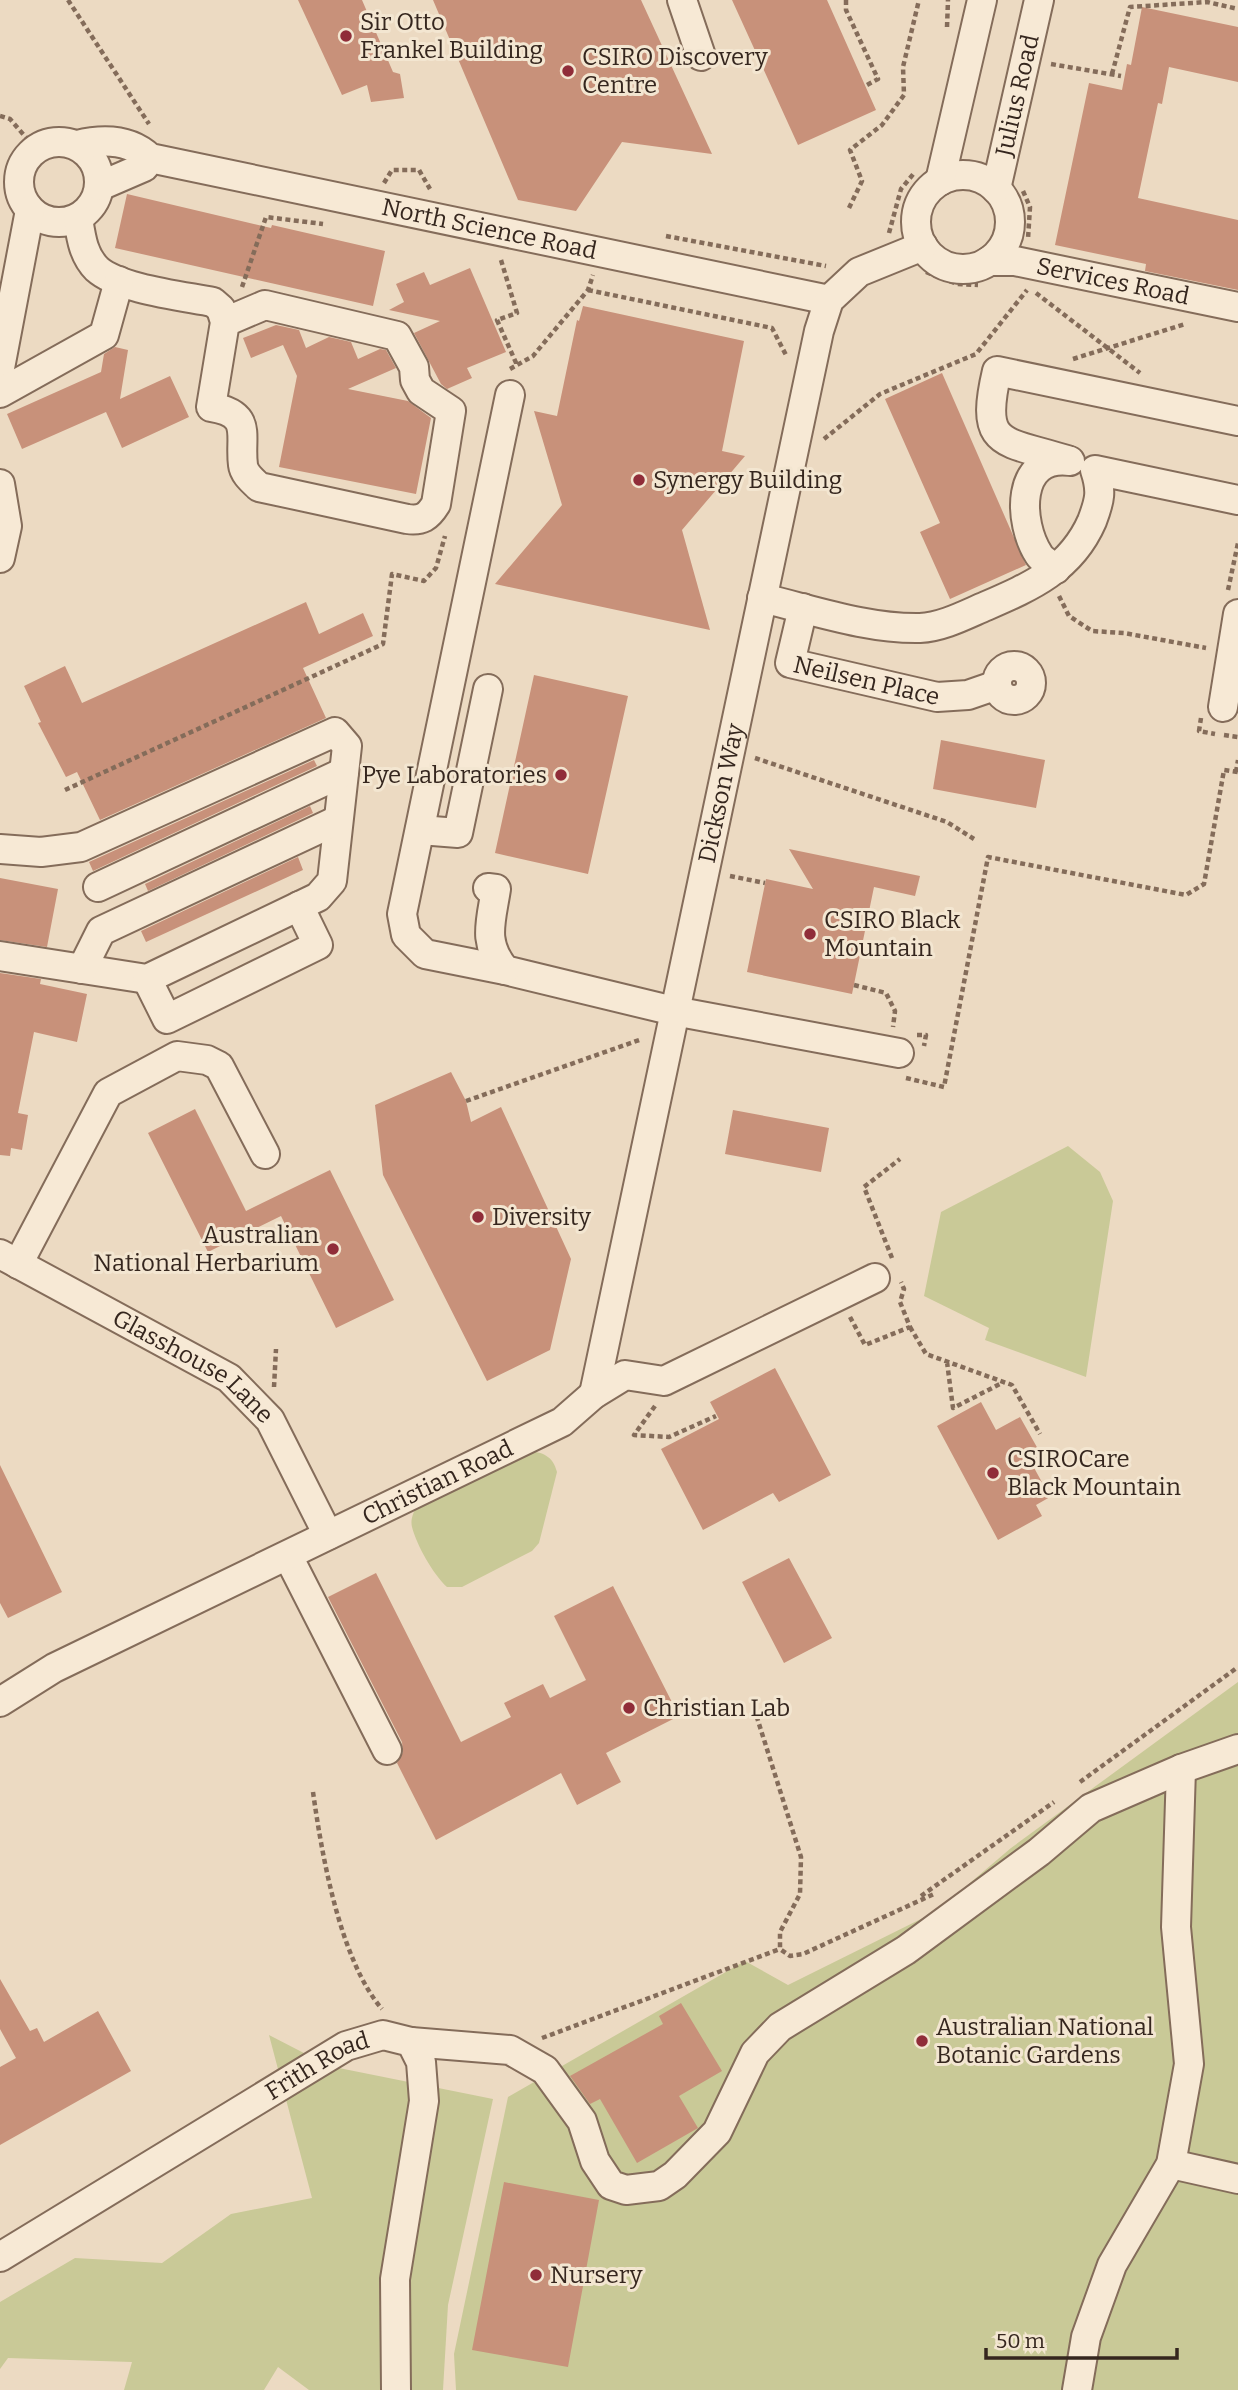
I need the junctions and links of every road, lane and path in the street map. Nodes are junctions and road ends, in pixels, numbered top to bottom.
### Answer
1 (68, 0) edge
2 (682, 0) edge
3 (846, 0) edge
4 (919, 0) edge
5 (948, 0) edge
6 (982, 0) edge
7 (1039, 0) edge
8 (1238, 9) edge
9 (946, 34) dead end
10 (701, 57) dead end
11 (1112, 74) dead end
12 (865, 86) dead end
13 (0, 116) edge
14 (77, 145) junction
15 (36, 149) junction
16 (162, 160) junction
17 (928, 175) junction
18 (100, 186) junction
19 (996, 189) junction
20 (849, 208) dead end
21 (30, 210) junction
22 (78, 218) junction
23 (329, 225) dead end
24 (886, 242) dead end
25 (920, 257) junction
26 (488, 258) dead end
27 (502, 260) junction
28 (514, 263) dead end
29 (987, 272) junction
30 (579, 276) dead end
31 (592, 279) dead end
32 (119, 281) junction
33 (829, 300) junction
34 (1238, 307) edge
35 (223, 315) junction
36 (1186, 323) dead end
37 (1070, 359) dead end
38 (789, 362) dead end
39 (517, 365) junction
40 (0, 369) edge
41 (508, 383) joint
42 (0, 393) edge
43 (880, 394) dead end
44 (1238, 421) edge
45 (821, 441) dead end
46 (1067, 460) junction
47 (1095, 470) junction
48 (0, 484) edge
49 (1238, 500) edge
50 (447, 527) dead end
51 (1238, 543) edge
52 (0, 558) edge
53 (1052, 572) junction
54 (762, 598) junction
55 (803, 608) junction
56 (1233, 627) edge
57 (997, 685) dead end
58 (488, 689) dead end
59 (1223, 708) dead end
60 (748, 755) dead end
61 (1238, 760) edge
62 (344, 772) junction
63 (1237, 772) edge
64 (65, 790) dead end
65 (338, 820) junction
66 (420, 830) junction
67 (974, 839) dead end
68 (0, 849) edge
69 (723, 875) dead end
70 (765, 883) dead end
71 (98, 887) dead end
72 (488, 888) dead end
73 (299, 906) junction
74 (0, 956) edge
75 (82, 969) junction
76 (505, 970) junction
77 (148, 979) junction
78 (674, 1011) junction
79 (649, 1037) dead end
80 (897, 1065) joint
81 (466, 1101) dead end
82 (265, 1154) dead end
83 (900, 1159) dead end
84 (9, 1259) edge
85 (885, 1272) junction
86 (840, 1310) dead end
87 (910, 1327) junction
88 (276, 1349) dead end
89 (947, 1362) junction
90 (1004, 1382) junction
91 (274, 1389) dead end
92 (594, 1394) junction
93 (659, 1400) dead end
94 (716, 1416) dead end
95 (1040, 1434) dead end
96 (328, 1535) junction
97 (288, 1556) junction
98 (0, 1702) edge
99 (754, 1708) dead end
100 (1238, 1749) edge
101 (387, 1750) dead end
102 (1181, 1769) junction
103 (313, 1792) dead end
104 (946, 1889) dead end
105 (780, 1949) junction
106 (411, 2042) junction
107 (510, 2050) junction
108 (1171, 2164) junction
109 (1238, 2179) edge
110 (0, 2257) edge
111 (396, 2390) edge
112 (1077, 2390) edge

1 - 16 path
2 - 10 street
3 - 12 path
4 - 20 path
5 - 9 path
6 - 17 street
7 - 19 street, Julius Road
8 - 11 path
13 - 15 path
14 - 15 street, North Science Road
14 - 16 street, North Science Road
14 - 18 street
15 - 21 street
16 - 18 street
16 - 33 street, North Science Road
17 - 19 street
17 - 24 path
17 - 25 street
18 - 22 street
19 - 29 street
21 - 22 street
21 - 40 street
22 - 32 street
23 - 35 path
25 - 29 street
25 - 29 path
25 - 33 street
26 - 27 path
27 - 28 path
27 - 39 path
29 - 34 street, Services Road
30 - 31 path
32 - 35 street
32 - 42 street
33 - 54 street, Dickson Way
35 - 35 street
36 - 37 path
38 - 39 path
39 - 41 path
41 - 66 street
43 - 45 path
44 - 46 street
46 - 47 street
46 - 53 street
47 - 49 street
47 - 53 street
48 - 52 street
50 - 64 path
51 - 56 path
53 - 55 street
53 - 56 path
54 - 55 street
54 - 78 street, Dickson Way
55 - 57 street, Neilsen Place
56 - 59 street
58 - 66 street
60 - 67 path
61 - 63 path
62 - 65 street
62 - 68 street
62 - 71 street
63 - 80 path
65 - 73 street
65 - 75 street
66 - 76 street
69 - 70 path
72 - 76 street
73 - 77 street
73 - 77 street
74 - 75 street
75 - 77 street
76 - 78 street
78 - 80 street
78 - 92 street, Dickson Way
79 - 81 path
82 - 84 street
83 - 85 path
84 - 96 street, Glasshouse Lane
85 - 87 path
85 - 92 street, Christian Road
86 - 87 path
87 - 89 path
88 - 91 path
89 - 90 path
89 - 90 path
90 - 95 path
92 - 96 street, Christian Road
93 - 94 path
96 - 97 street, Christian Road
97 - 98 street, Christian Road
97 - 101 street
99 - 105 path
100 - 102 street
102 - 107 street
102 - 108 street
103 - 106 path
104 - 105 path
105 - 107 path
106 - 107 street, Frith Road
106 - 110 street, Frith Road
106 - 111 street
108 - 109 street
108 - 112 street

